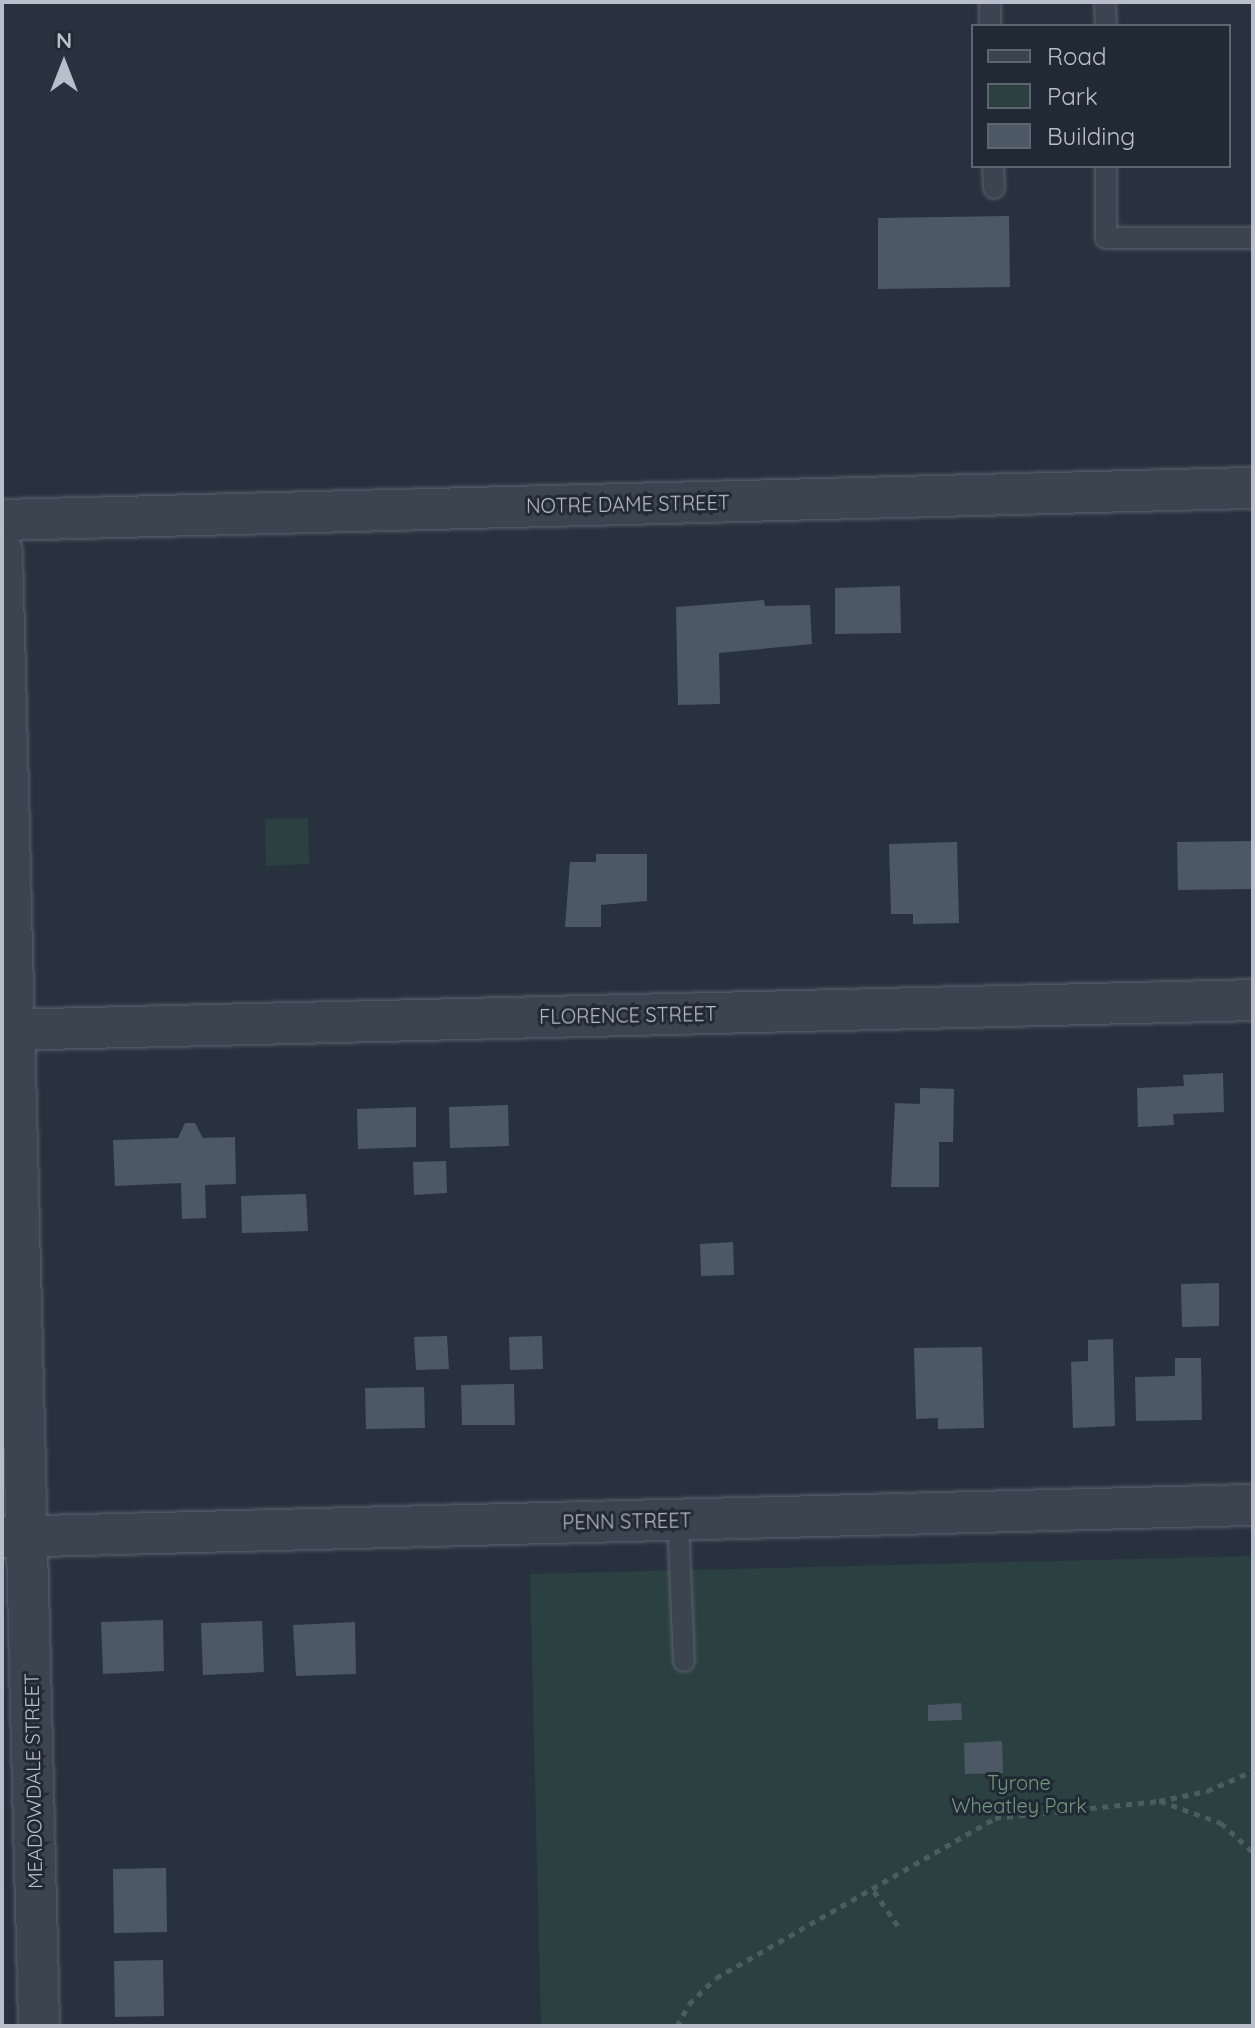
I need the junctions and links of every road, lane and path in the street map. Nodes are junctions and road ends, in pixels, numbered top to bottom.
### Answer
1 (990, 2) edge
2 (1105, 2) edge
3 (990, 24) edge
4 (1106, 24) edge
5 (993, 168) edge
6 (1106, 168) edge
7 (994, 188) dead end
8 (1253, 238) edge
9 (1253, 488) edge
10 (2, 520) edge
11 (2, 552) edge
12 (1253, 1000) edge
13 (8, 1030) edge
14 (1253, 1505) edge
15 (678, 1520) junction
16 (14, 1537) edge
17 (684, 1661) dead end
18 (1253, 1771) edge
19 (1159, 1801) junction
20 (1253, 1852) edge
21 (874, 1891) junction
22 (898, 1926) dead end
23 (39, 2026) edge
24 (677, 2026) edge

1 - 3 lane
2 - 4 lane
5 - 7 lane
6 - 8 lane
9 - 10 street, NOTRE DAME STREET
11 - 13 street, MEADOWDALE STREET
12 - 13 street, FLORENCE STREET
13 - 16 street, MEADOWDALE STREET
14 - 15 street, PENN STREET
15 - 16 street, PENN STREET
15 - 17 lane
16 - 23 street, MEADOWDALE STREET
18 - 19 path
19 - 20 path
19 - 21 path
21 - 22 path
21 - 24 path

